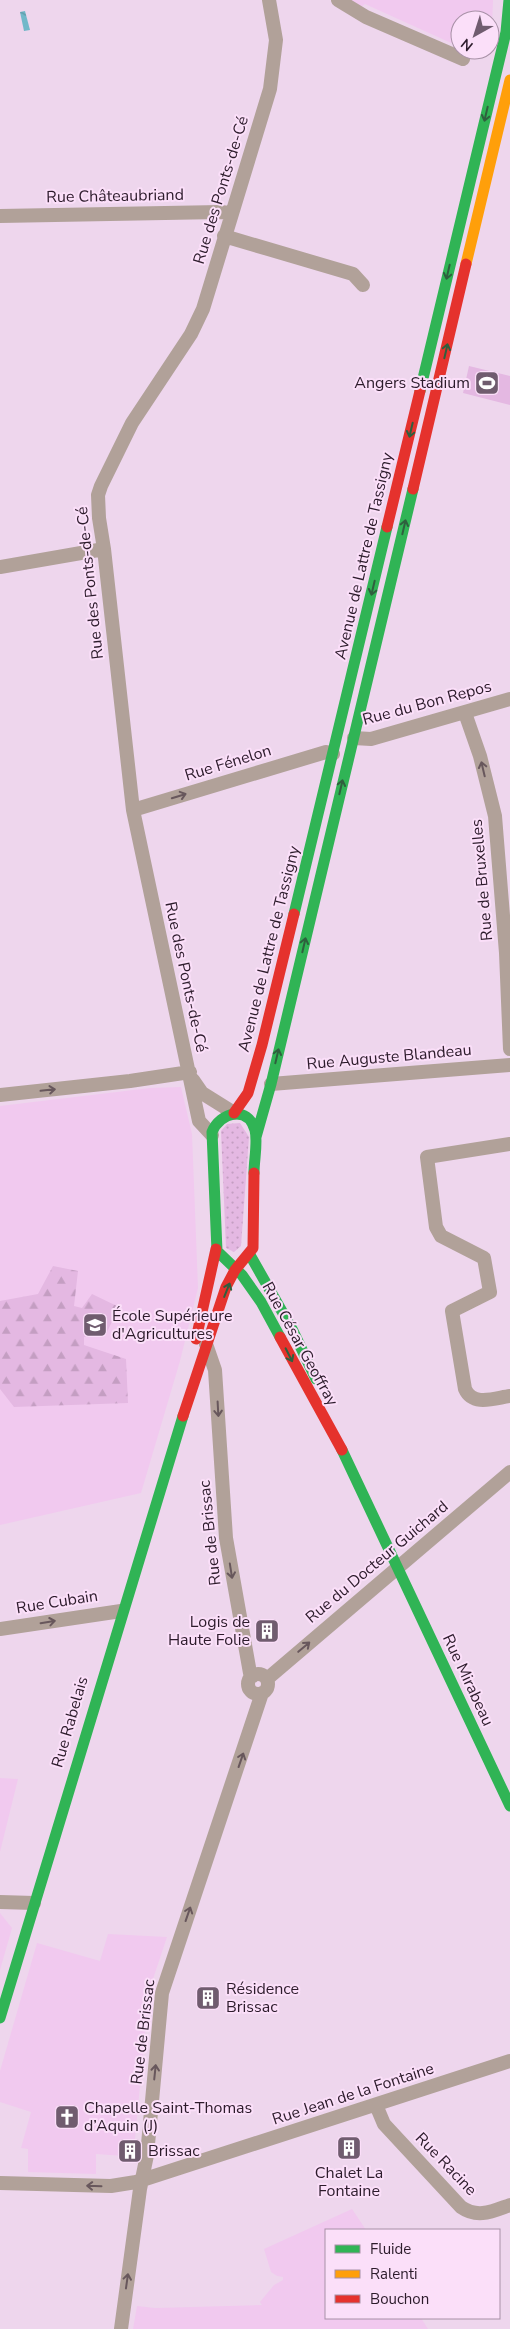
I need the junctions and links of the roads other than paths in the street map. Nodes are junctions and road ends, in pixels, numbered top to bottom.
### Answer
1 (268, 0) edge
2 (338, 0) edge
3 (509, 0) edge
4 (450, 53) edge
5 (510, 80) edge
6 (231, 213) junction
7 (0, 216) edge
8 (224, 236) junction
9 (363, 285) dead end
10 (104, 549) junction
11 (0, 567) edge
12 (510, 698) edge
13 (465, 712) junction
14 (354, 738) junction
15 (333, 754) junction
16 (132, 810) junction
17 (510, 1049) edge
18 (510, 1065) edge
19 (190, 1074) junction
20 (272, 1084) junction
21 (0, 1095) edge
22 (234, 1113) junction
23 (212, 1135) junction
24 (256, 1137) junction
25 (510, 1144) edge
26 (216, 1248) junction
27 (250, 1255) junction
28 (236, 1270) junction
29 (204, 1310) junction
30 (206, 1344) junction
31 (195, 1380) junction
32 (216, 1384) junction
33 (510, 1396) edge
34 (335, 1435) junction
35 (177, 1436) junction
36 (510, 1472) edge
37 (398, 1568) junction
38 (120, 1611) junction
39 (0, 1629) edge
40 (260, 1677) junction
41 (510, 1806) edge
42 (0, 1902) edge
43 (34, 1903) junction
44 (0, 2018) edge
45 (510, 2061) edge
46 (376, 2105) junction
47 (142, 2180) junction
48 (0, 2183) edge
49 (510, 2205) edge
50 (121, 2329) edge

1 - 6 street, Rue des Ponts-de-Cé
2 - 4 street
3 -> 15 street, Avenue de Lattre de Tassigny
14 -> 5 street, Avenue de Lattre de Tassigny
6 - 7 street, Rue Châteaubriand
6 - 8 street, Rue des Ponts-de-Cé
8 - 9 street
8 - 10 street, Rue des Ponts-de-Cé
10 - 11 street
10 - 16 street, Rue des Ponts-de-Cé
12 - 13 street, Rue du Bon Repos
13 - 14 street, Rue du Bon Repos
17 -> 13 street, Rue de Bruxelles
20 -> 14 street, Avenue de Lattre de Tassigny
16 -> 15 street, Rue Fénelon
15 - 22 street, Avenue de Lattre de Tassigny
16 - 19 street, Rue des Ponts-de-Cé
18 - 20 street, Rue Auguste Blandeau
21 -> 19 street
19 - 22 street, Rue des Ponts-de-Cé
19 - 23 street, Rue des Ponts-de-Cé
20 - 24 street, Avenue de Lattre de Tassigny
22 - 23 street
22 - 24 street
23 - 26 street, Rue Rabelais
24 - 27 street
25 - 33 street
26 - 28 street, Rue César Geoffray
26 - 29 street, Rue Rabelais
27 - 28 street
27 - 34 street, Rue César Geoffray
30 -> 28 street, Rue Rabelais
28 -> 34 street, Rue César Geoffray
29 - 30 street, Rue Rabelais
29 - 35 street, Rue Rabelais
30 - 31 street, Rue Rabelais
30 - 32 street, Rue de Brissac
31 - 32 street
31 - 35 street, Rue Rabelais
32 -> 40 street, Rue de Brissac
34 - 37 street, Rue César Geoffray
35 - 38 street, Rue Rabelais
36 - 37 street, Rue du Docteur Guichard
40 -> 37 street, Rue du Docteur Guichard
37 - 41 street, Rue Mirabeau
39 -> 38 street, Rue Cubain
38 - 43 street, Rue Rabelais
47 -> 40 street, Rue de Brissac
42 - 43 street
43 - 44 street, Rue Rabelais
45 - 46 street, Rue Jean de la Fontaine
46 - 47 street, Rue Jean de la Fontaine
46 - 49 street, Rue Racine
47 -> 48 street, Rue Jean de la Fontaine
50 -> 47 street, Rue de Brissac

